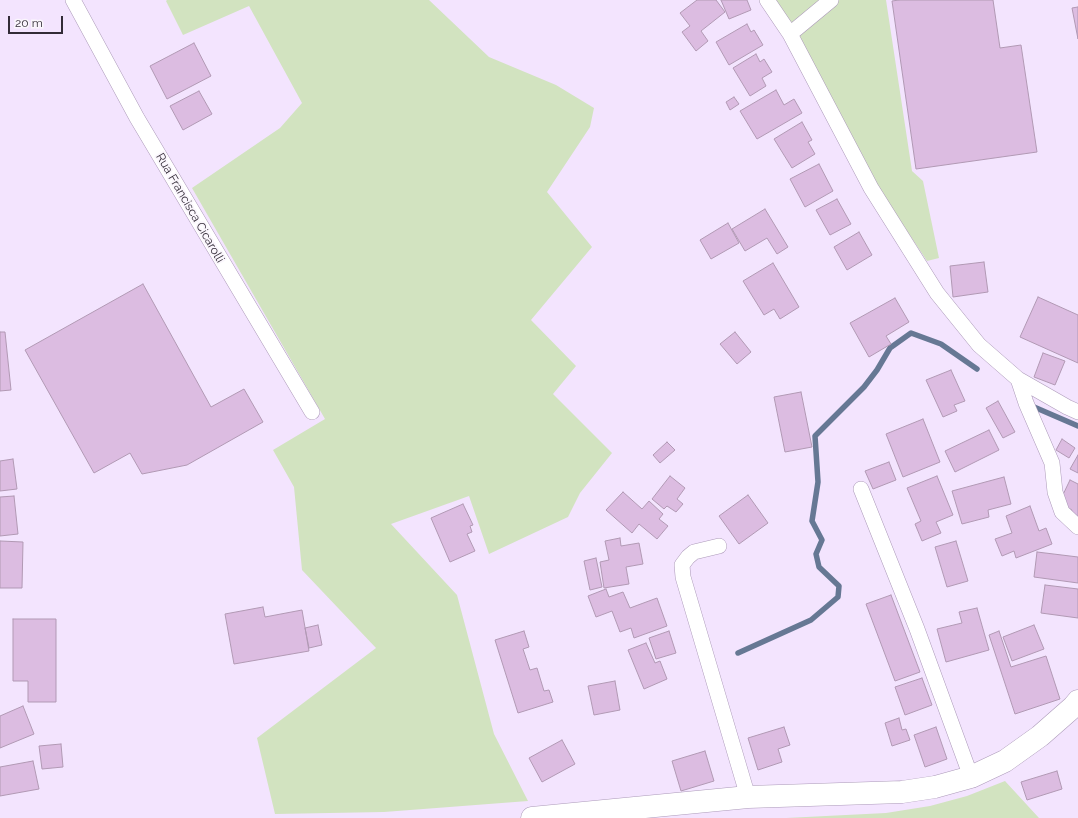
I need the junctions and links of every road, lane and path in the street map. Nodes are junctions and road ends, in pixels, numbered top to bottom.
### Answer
1 (73, 0) edge
2 (767, 0) edge
3 (831, 0) edge
4 (790, 34) junction
5 (1018, 379) junction
6 (312, 412) dead end
7 (1078, 412) edge
8 (861, 489) dead end
9 (1078, 527) edge
10 (718, 546) dead end
11 (1078, 701) edge
12 (971, 777) junction
13 (748, 797) junction
14 (532, 818) edge

1 - 6 street, Rua Francisca Cicarolli
2 - 4 street
3 - 4 street
4 - 5 street
5 - 7 street
5 - 9 street
8 - 12 street
10 - 13 street
11 - 12 main road
12 - 13 main road
13 - 14 main road

